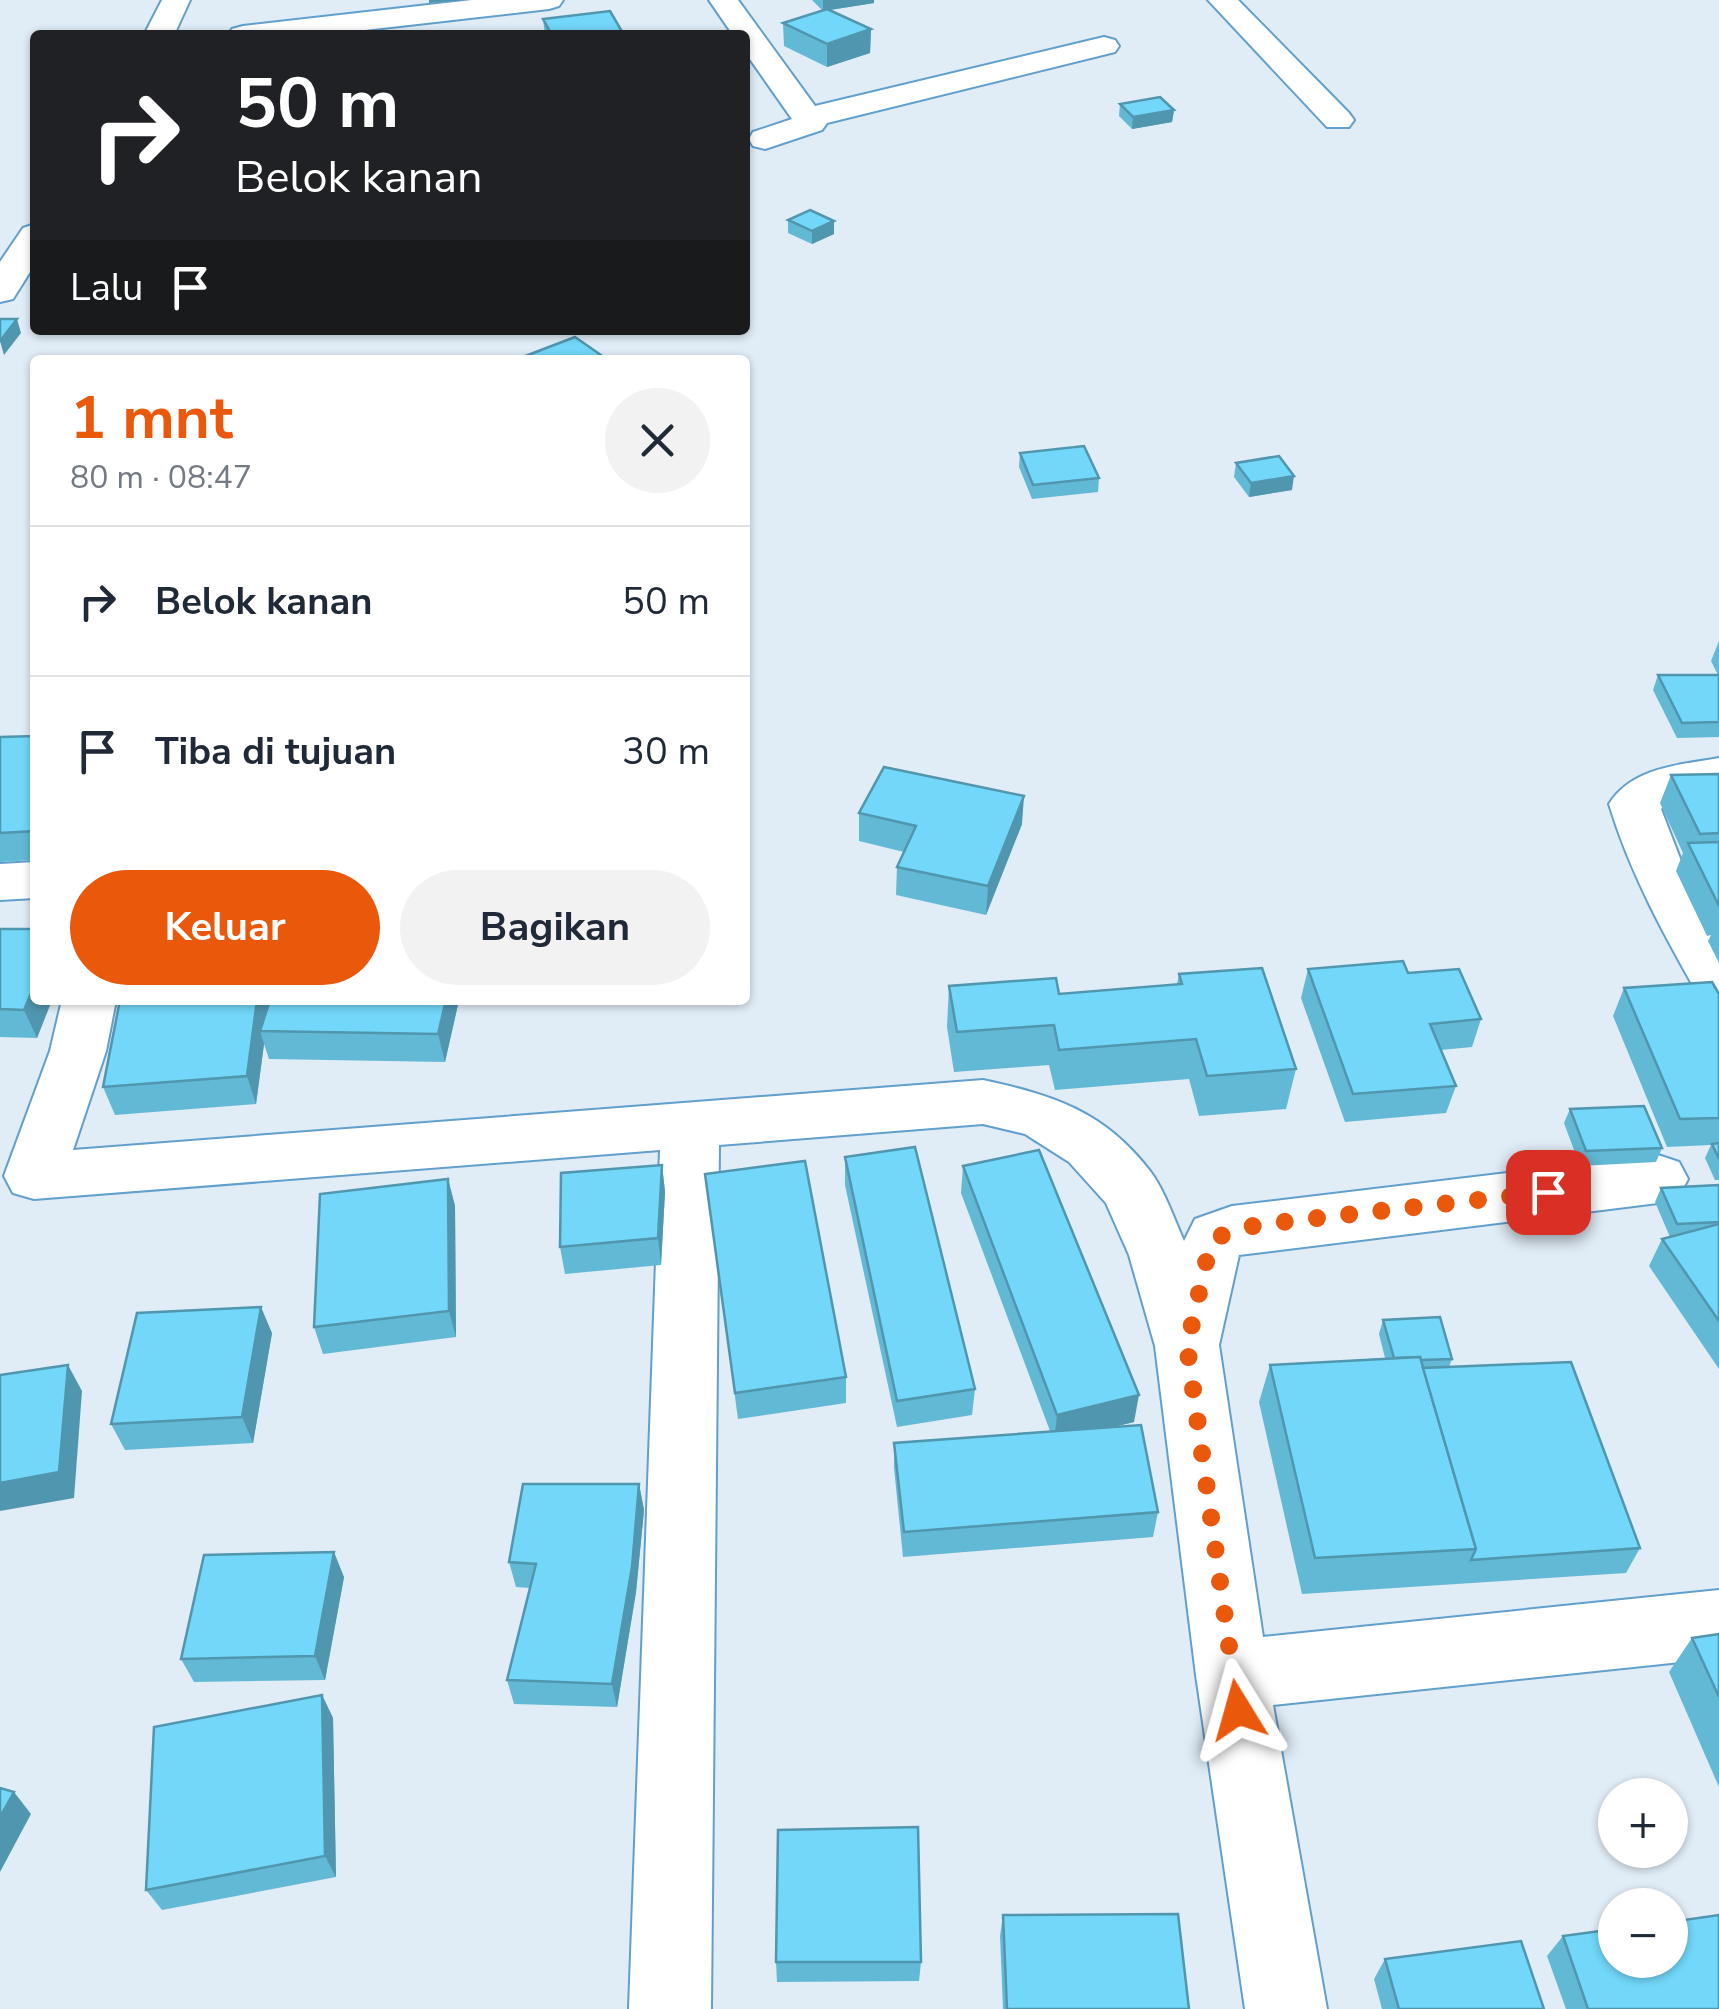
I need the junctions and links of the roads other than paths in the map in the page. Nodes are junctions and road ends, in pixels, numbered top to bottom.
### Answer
1 (176, 0) edge
2 (549, 0) edge
3 (723, 0) edge
4 (1222, 0) edge
5 (161, 30) edge
6 (287, 30) edge
7 (740, 30) edge
8 (1104, 46) dead end
9 (754, 56) edge
10 (807, 118) junction
11 (1338, 120) dead end
12 (765, 138) dead end
13 (30, 243) edge
14 (0, 291) edge
15 (1719, 774) edge
16 (30, 880) edge
17 (0, 882) edge
18 (1719, 984) edge
19 (88, 1005) edge
20 (690, 1125) junction
21 (17, 1176) edge
22 (1658, 1179) dead end
23 (1187, 1346) junction
24 (1719, 1624) edge
25 (1232, 1675) junction
26 (670, 2009) edge
27 (1286, 2009) edge

1 - 5 street
2 - 6 street
3 - 7 street
4 - 11 street
8 - 10 street
9 - 10 street
10 - 12 street
13 - 14 street
15 - 18 street
16 - 17 street
19 - 21 street
20 - 21 street
20 - 23 street
20 - 26 street
22 - 23 street
23 - 25 street
24 - 25 street
25 - 27 street

